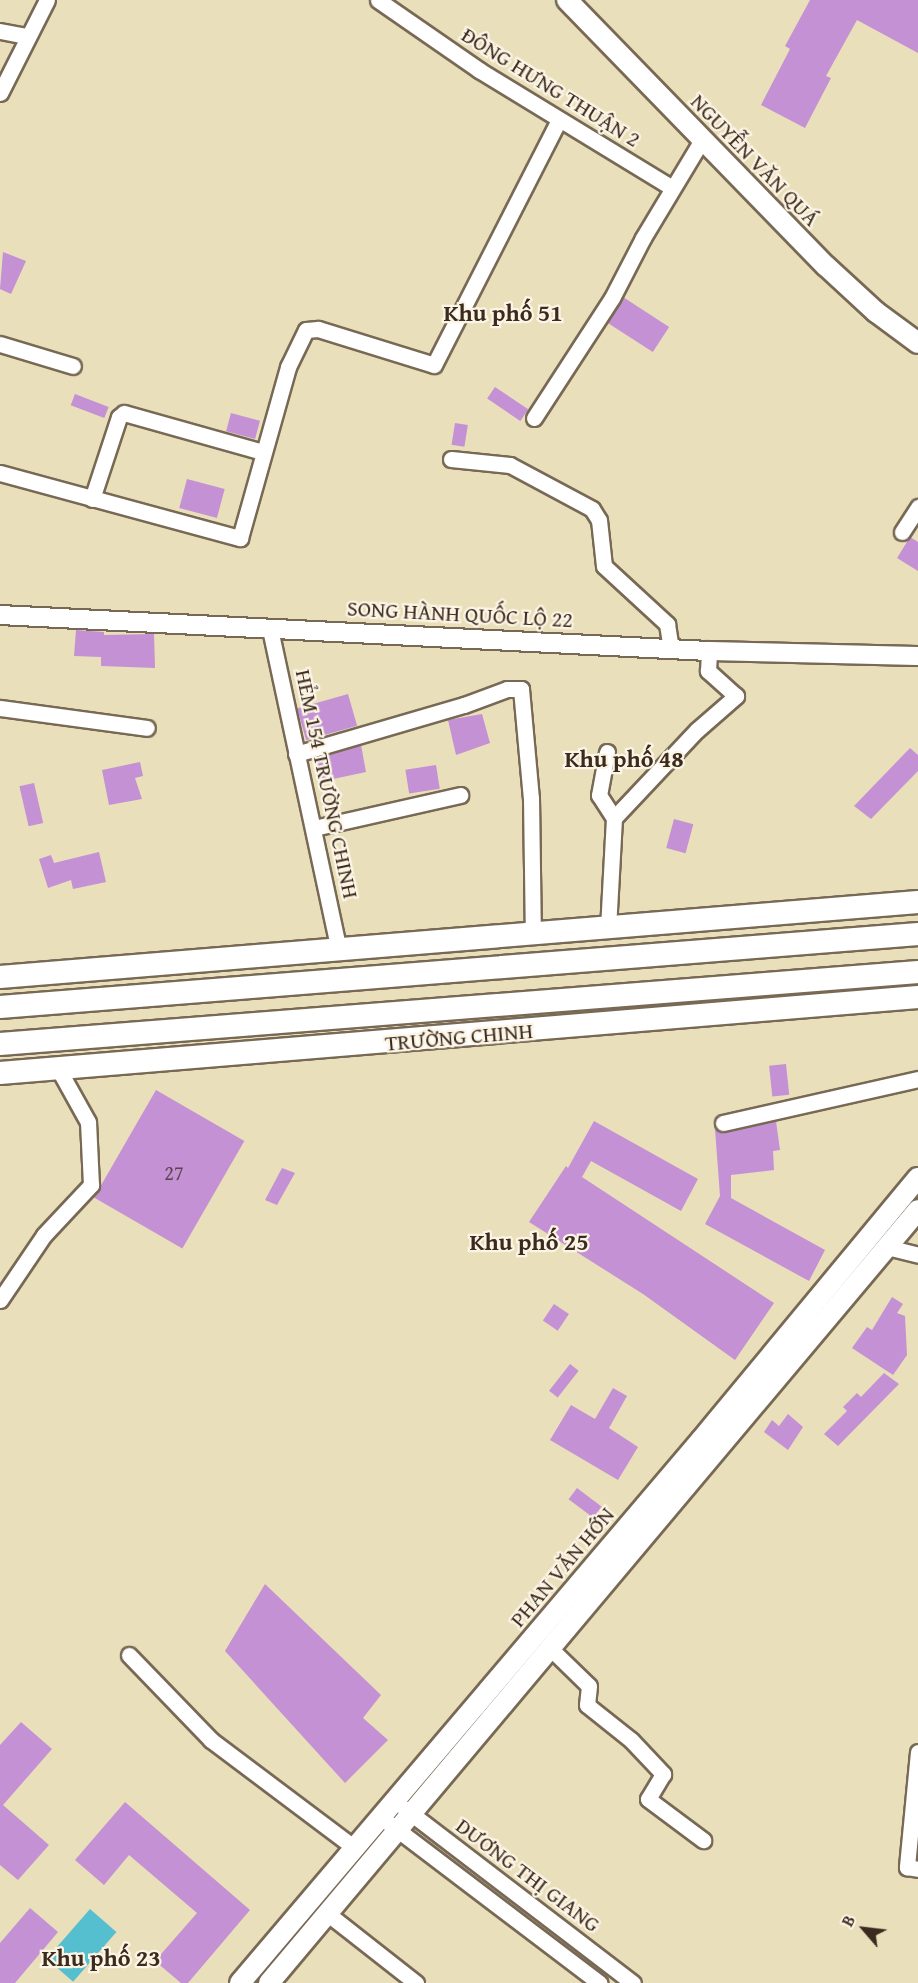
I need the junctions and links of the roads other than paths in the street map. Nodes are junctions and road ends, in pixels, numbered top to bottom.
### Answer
1 (47, 0) edge
2 (378, 0) edge
3 (567, 0) edge
4 (0, 31) edge
5 (26, 36) junction
6 (0, 93) edge
7 (559, 120) junction
8 (702, 140) junction
9 (672, 188) junction
10 (918, 343) edge
11 (0, 344) edge
12 (73, 366) dead end
13 (534, 418) dead end
14 (263, 453) junction
15 (451, 459) dead end
16 (0, 473) edge
17 (92, 499) junction
18 (918, 507) edge
19 (902, 532) dead end
20 (0, 615) edge
21 (270, 629) junction
22 (671, 649) junction
23 (709, 651) junction
24 (918, 656) edge
25 (0, 708) edge
26 (147, 728) dead end
27 (607, 752) dead end
28 (296, 754) junction
29 (460, 795) dead end
30 (614, 818) junction
31 (314, 828) junction
32 (918, 902) edge
33 (608, 929) junction
34 (533, 934) junction
35 (918, 934) edge
36 (339, 950) junction
37 (918, 972) edge
38 (0, 977) edge
39 (918, 997) edge
40 (0, 1007) edge
41 (0, 1044) edge
42 (58, 1068) junction
43 (0, 1073) edge
44 (918, 1079) edge
45 (723, 1123) dead end
46 (918, 1178) edge
47 (918, 1210) edge
48 (886, 1247) junction
49 (918, 1255) edge
50 (0, 1300) edge
51 (788, 1349) junction
52 (550, 1648) junction
53 (129, 1654) dead end
54 (918, 1752) edge
55 (396, 1802) junction
56 (411, 1814) junction
57 (382, 1818) junction
58 (397, 1831) junction
59 (703, 1840) dead end
60 (356, 1849) junction
61 (918, 1869) edge
62 (328, 1914) junction
63 (240, 1983) edge
64 (269, 1983) edge
65 (416, 1983) edge
66 (599, 1983) edge
67 (633, 1983) edge

1 - 5 street
2 - 7 street, ĐÔNG HƯNG THUẬN 2
3 - 8 main road, NGUYỄN VĂN QUÁ
4 - 5 street
5 - 6 street
7 - 9 street, ĐÔNG HƯNG THUẬN 2
7 - 14 street
8 - 9 street
8 - 10 main road, NGUYỄN VĂN QUÁ
9 - 13 street
11 - 12 street
14 - 17 street
14 - 17 street
15 - 22 street
16 - 17 street
18 - 19 street
20 - 21 street, SONG HÀNH QUỐC LỘ 22
21 - 22 street, SONG HÀNH QUỐC LỘ 22
21 - 28 street, HẺM 154 TRƯỜNG CHINH
22 - 23 street, SONG HÀNH QUỐC LỘ 22
23 - 24 street, SONG HÀNH QUỐC LỘ 22
23 - 30 street
25 - 26 street
27 - 30 street
28 - 31 street, HẺM 154 TRƯỜNG CHINH
28 - 34 street
29 - 31 street
30 - 33 street
31 - 36 street, HẺM 154 TRƯỜNG CHINH
32 - 33 main road
33 - 34 main road
34 - 36 main road
35 - 40 main road
36 - 38 main road
37 - 41 main road, TRƯỜNG CHINH
39 - 42 main road, TRƯỜNG CHINH
42 - 43 main road, TRƯỜNG CHINH
42 - 50 street
44 - 45 street
46 - 51 main road, PHAN VĂN HỚN
47 - 48 main road, PHAN VĂN HỚN
48 - 49 street
48 - 51 main road, PHAN VĂN HỚN
51 - 52 main road, PHAN VĂN HỚN
51 - 55 main road, PHAN VĂN HỚN
52 - 56 main road, PHAN VĂN HỚN
52 - 59 street
53 - 60 street
54 - 61 street
55 - 56 street, DƯƠNG THỊ GIANG
55 - 57 main road, PHAN VĂN HỚN
56 - 58 main road, PHAN VĂN HỚN
56 - 67 street, DƯƠNG THỊ GIANG
57 - 58 street, DƯƠNG THỊ GIANG
57 - 60 main road, PHAN VĂN HỚN
58 - 62 main road, PHAN VĂN HỚN
58 - 66 street, DƯƠNG THỊ GIANG
60 - 63 main road, PHAN VĂN HỚN
62 - 64 main road, PHAN VĂN HỚN
62 - 65 street

